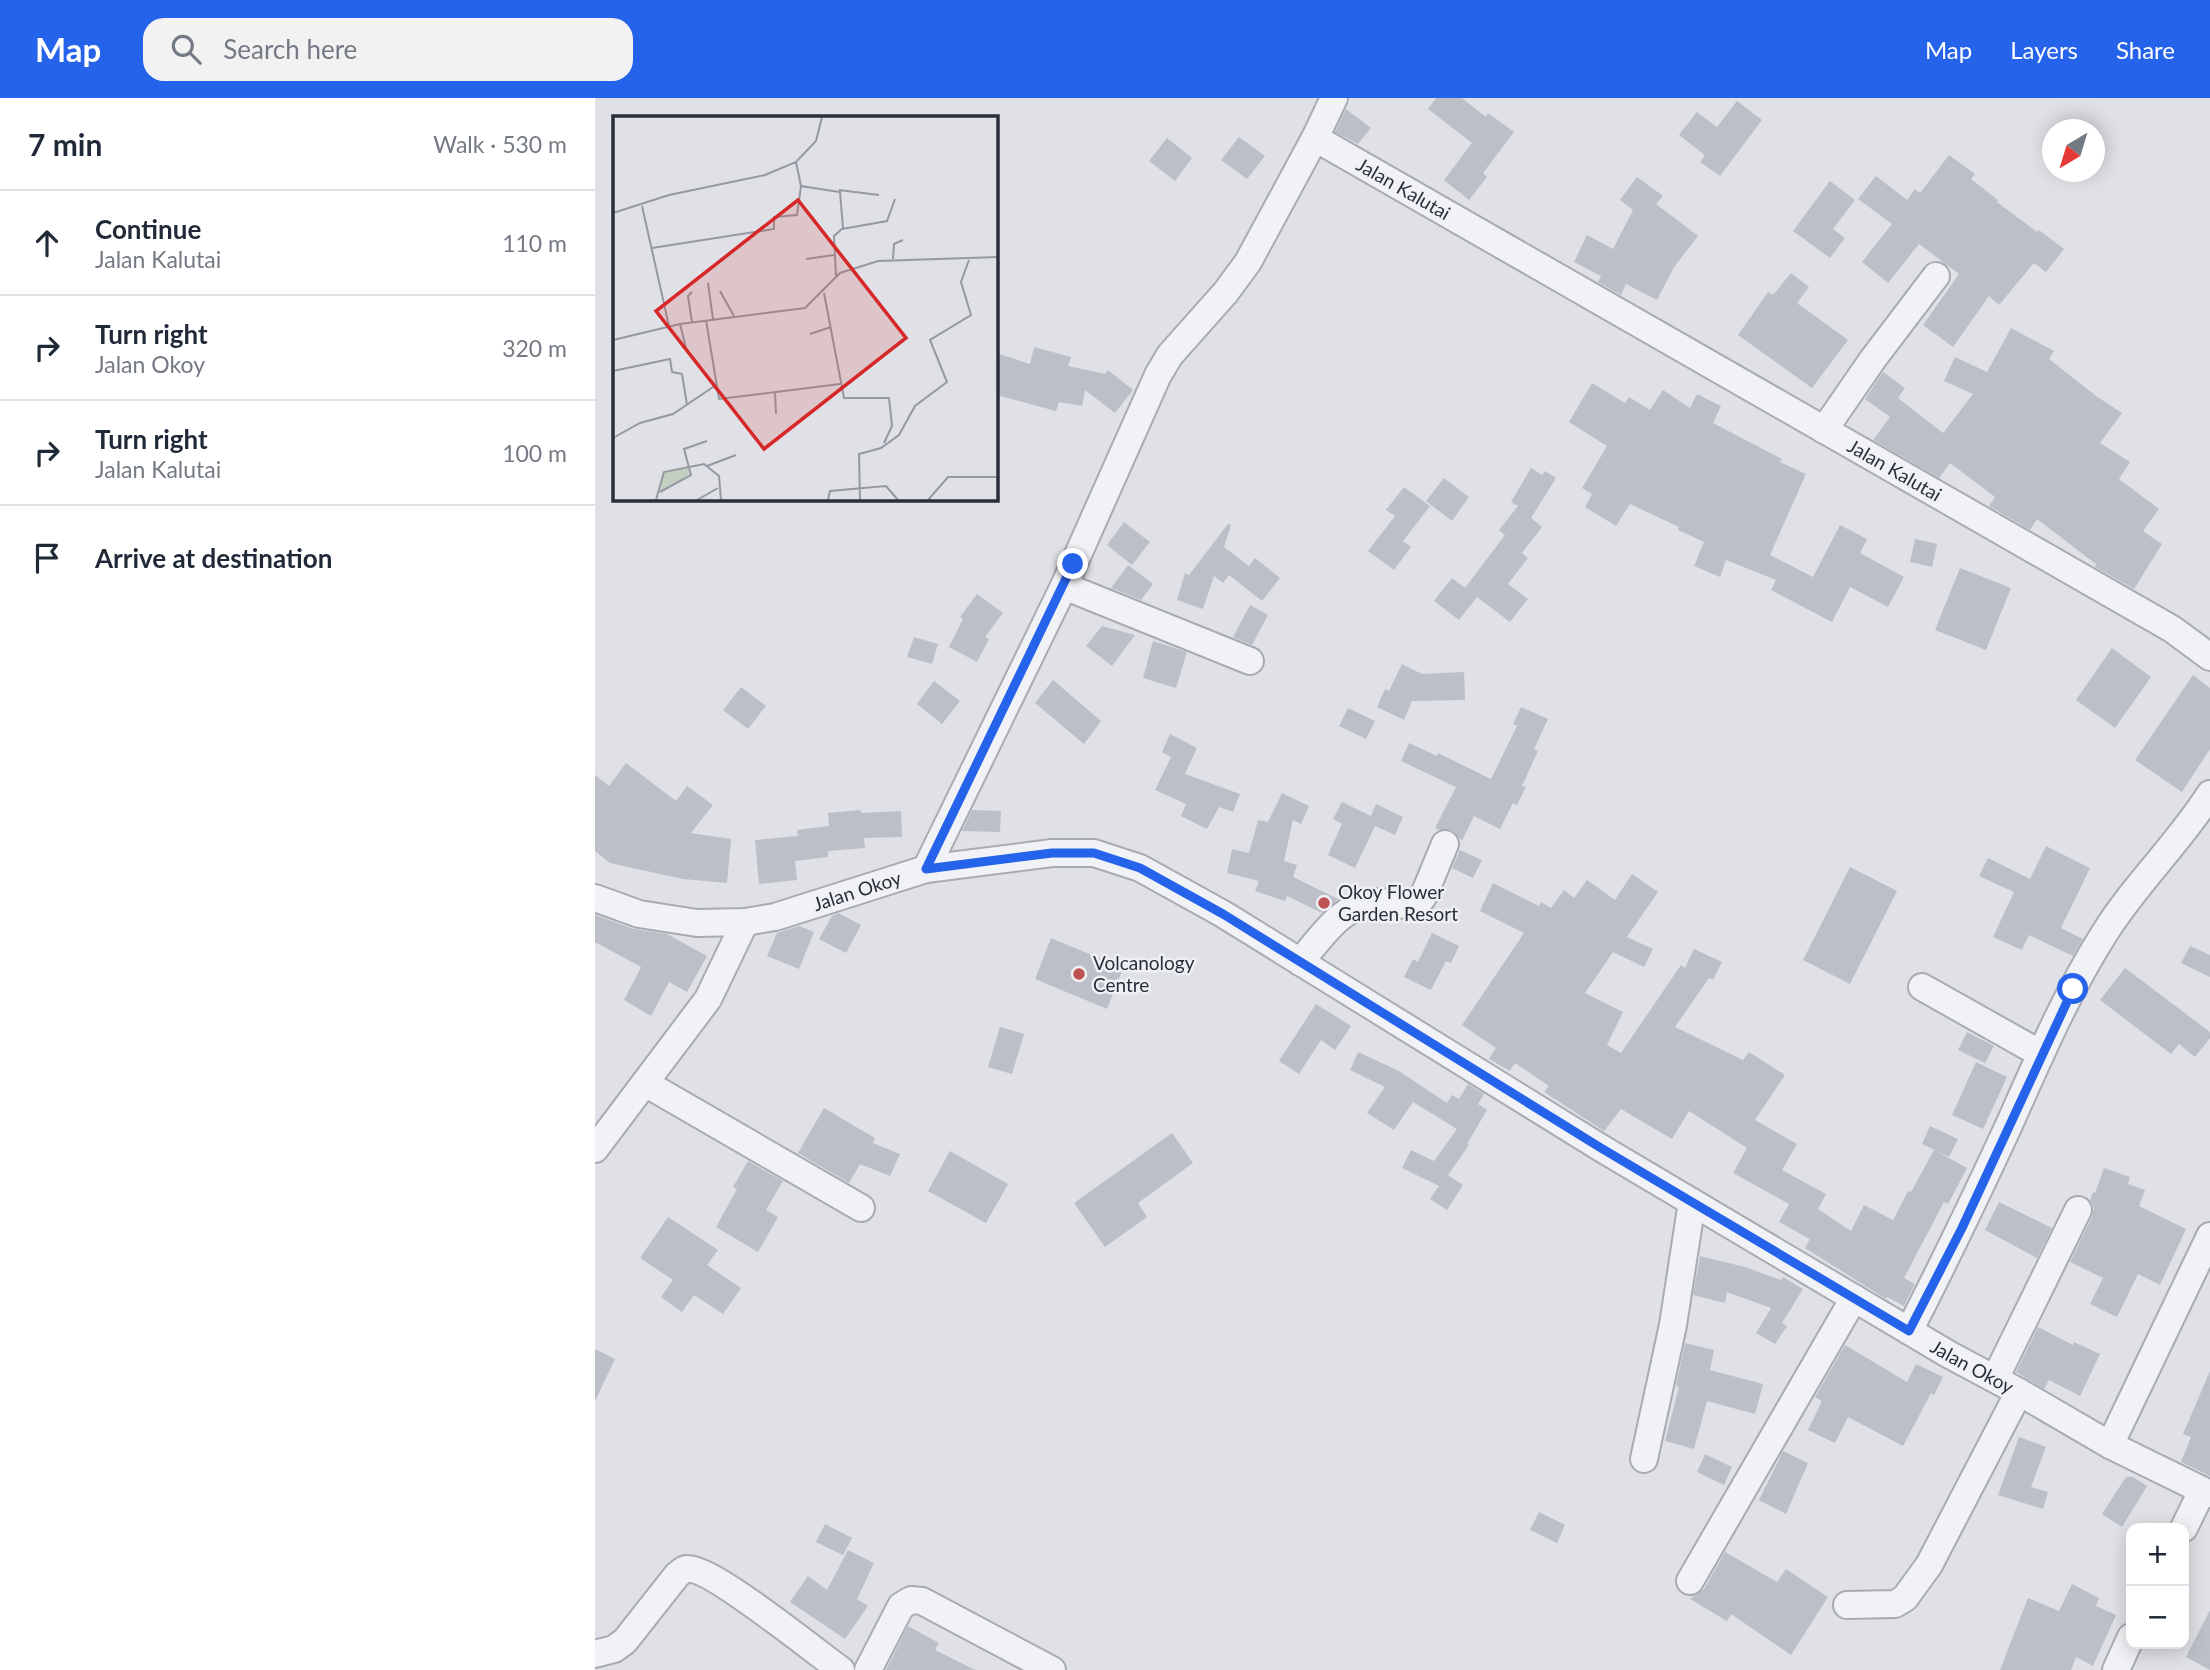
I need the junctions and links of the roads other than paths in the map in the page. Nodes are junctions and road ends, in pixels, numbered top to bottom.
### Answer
1 (1333, 98) edge
2 (1315, 138) junction
3 (1936, 276) dead end
4 (1824, 430) junction
5 (1064, 586) junction
6 (2210, 657) edge
7 (1250, 661) dead end
8 (2206, 808) edge
9 (1445, 844) dead end
10 (926, 869) junction
11 (595, 898) edge
12 (744, 922) junction
13 (1300, 962) junction
14 (1922, 987) dead end
15 (2041, 1054) junction
16 (645, 1083) junction
17 (595, 1149) edge
18 (1692, 1202) junction
19 (861, 1208) dead end
20 (2078, 1210) dead end
21 (2210, 1236) edge
22 (1854, 1298) junction
23 (1909, 1331) junction
24 (1995, 1379) junction
25 (2019, 1392) junction
26 (2110, 1445) junction
27 (1644, 1459) dead end
28 (2206, 1492) edge
29 (2187, 1523) edge
30 (1690, 1581) dead end
31 (1847, 1605) dead end
32 (2126, 1648) edge
33 (595, 1654) edge
34 (841, 1670) edge
35 (868, 1670) edge
36 (1052, 1670) edge
37 (2116, 1670) edge

1 - 2 street
2 - 4 street, Jalan Kalutai
2 - 5 street
3 - 4 street
4 - 6 street, Jalan Kalutai
5 - 7 street
5 - 10 street
8 - 15 street
9 - 13 street
10 - 12 street, Jalan Okoy
10 - 13 street, Jalan Okoy
11 - 12 street, Jalan Okoy
12 - 16 street
13 - 18 street, Jalan Okoy
14 - 15 street
15 - 23 street
16 - 17 street
16 - 19 street
18 - 22 street, Jalan Okoy
18 - 27 street
20 - 24 street
21 - 26 street
22 - 23 street, Jalan Okoy
22 - 30 street
23 - 24 street, Jalan Okoy
24 - 25 street, Jalan Okoy
25 - 26 street, Jalan Okoy
25 - 31 street
26 - 28 street, Jalan Okoy
28 - 29 street
32 - 37 street
33 - 34 street
35 - 36 street

